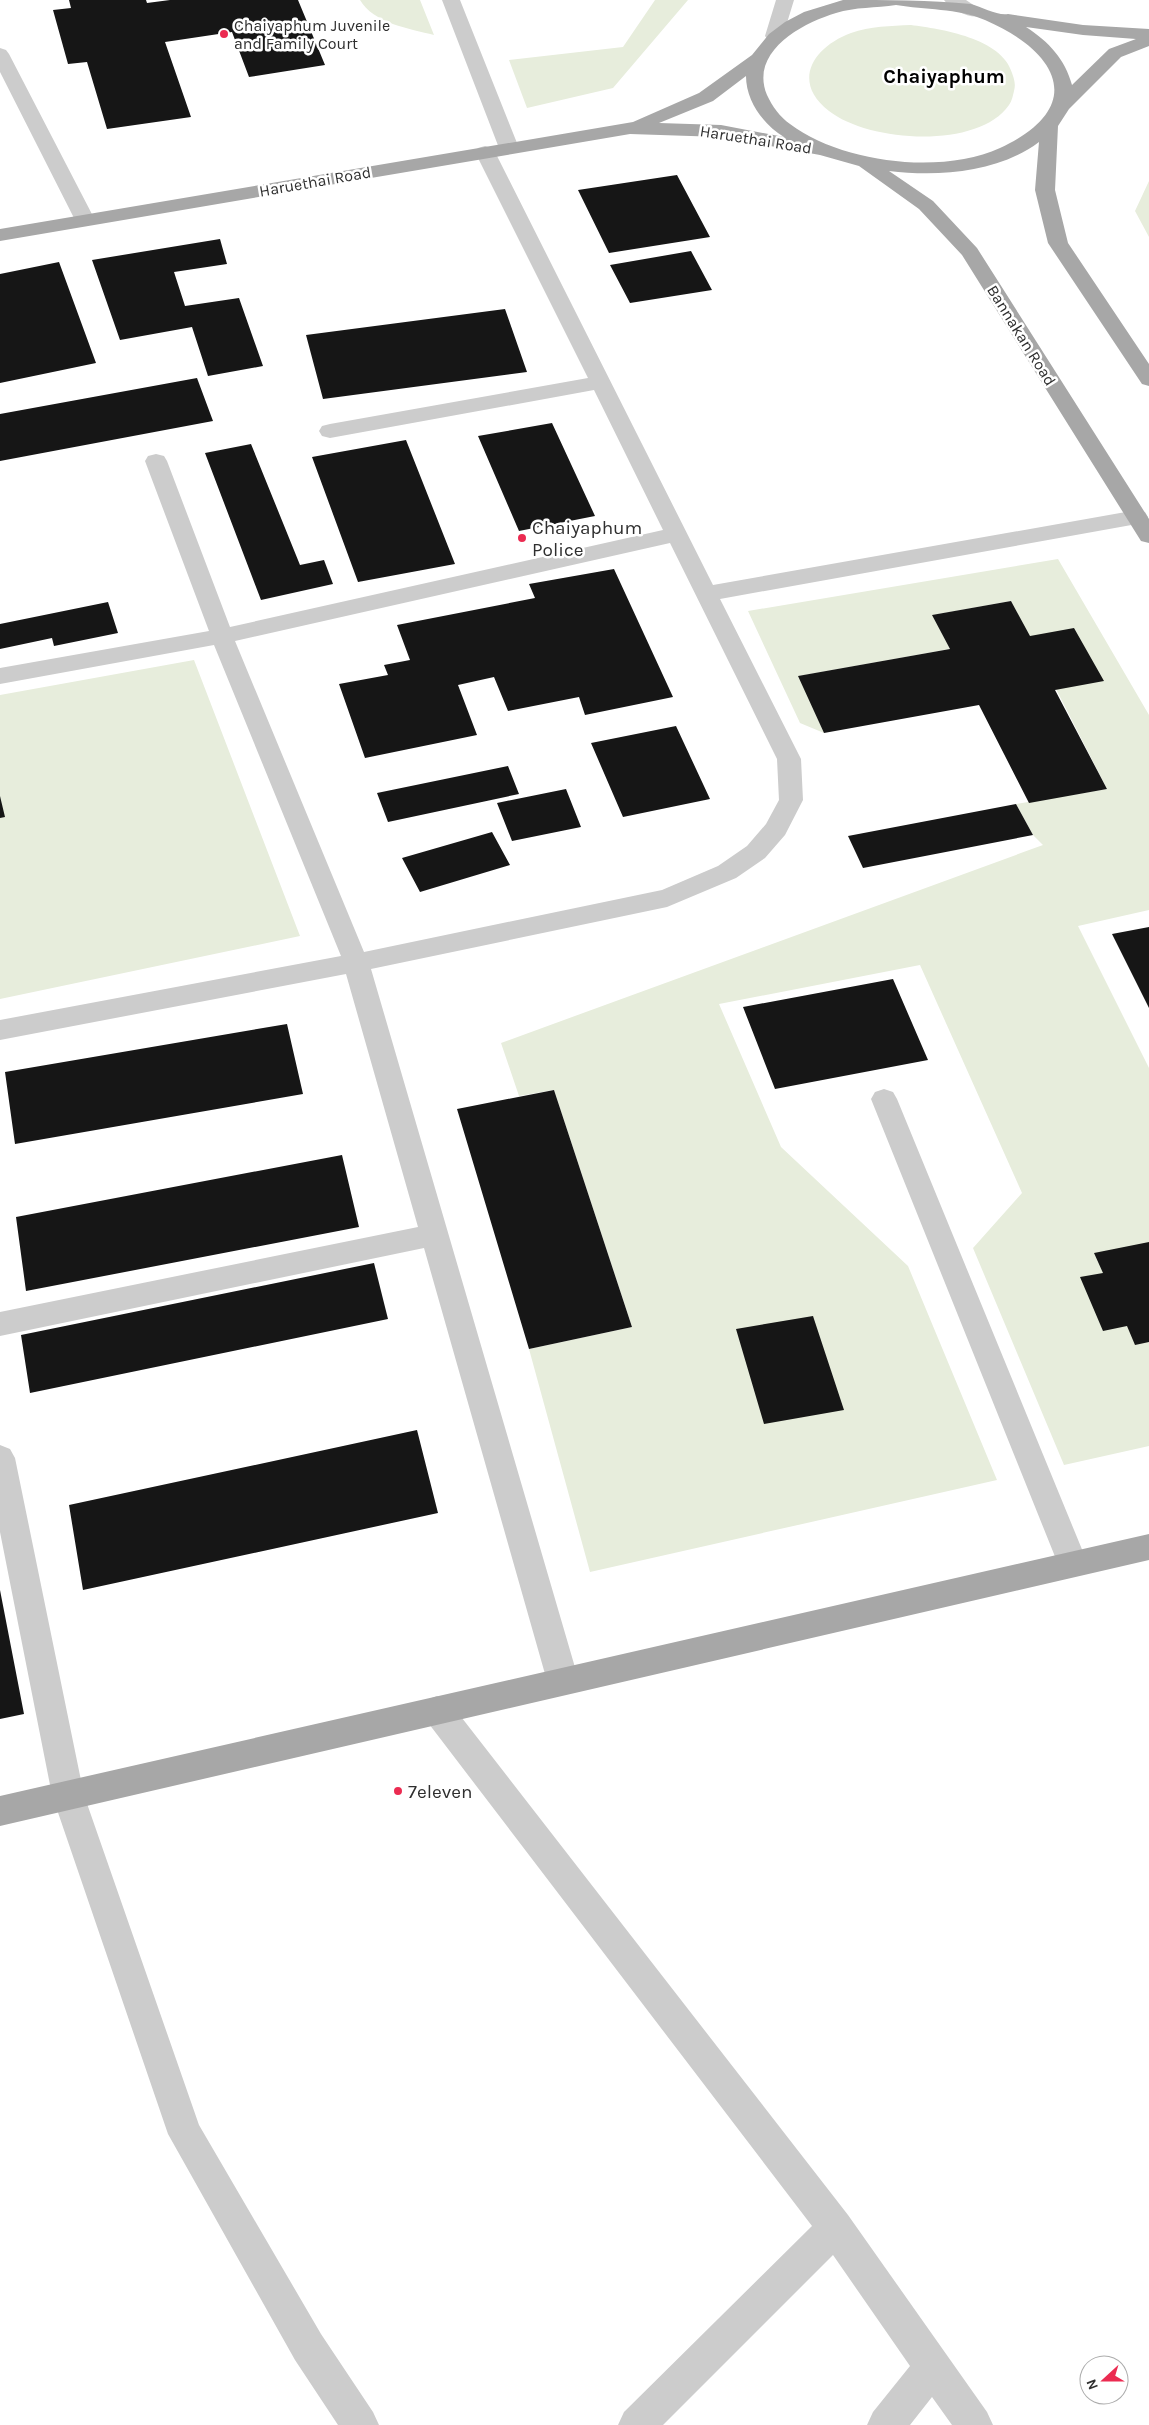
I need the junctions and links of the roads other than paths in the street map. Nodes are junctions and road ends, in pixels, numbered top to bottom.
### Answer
1 (451, 0) edge
2 (786, 0) edge
3 (896, 0) edge
4 (953, 0) edge
5 (982, 14) junction
6 (1149, 34) edge
7 (774, 36) junction
8 (1149, 40) edge
9 (0, 54) edge
10 (757, 59) junction
11 (1063, 105) junction
12 (1049, 127) junction
13 (630, 128) junction
14 (509, 148) junction
15 (821, 149) junction
16 (486, 152) junction
17 (863, 162) junction
18 (84, 220) junction
19 (0, 235) edge
20 (1149, 380) edge
21 (601, 382) junction
22 (330, 431) dead end
23 (156, 461) dead end
24 (1137, 517) junction
25 (677, 534) junction
26 (1149, 536) edge
27 (706, 594) junction
28 (222, 636) junction
29 (0, 676) edge
30 (356, 963) junction
31 (0, 1030) edge
32 (884, 1099) dead end
33 (434, 1234) junction
34 (0, 1324) edge
35 (2, 1478) edge
36 (1149, 1546) edge
37 (1073, 1564) junction
38 (563, 1681) junction
39 (437, 1710) junction
40 (68, 1795) junction
41 (0, 1811) edge
42 (835, 2228) junction
43 (933, 2367) junction
44 (360, 2425) edge
45 (637, 2425) edge
46 (886, 2425) edge
47 (974, 2425) edge

1 - 14 street
2 - 7 street
3 - 5 main road
3 - 7 main road
4 - 5 street
5 - 6 main road
5 - 11 main road
7 - 10 main road
8 - 11 main road
9 - 18 street
10 - 13 main road, Haruethai Road
10 - 15 main road
11 - 12 main road
12 - 17 main road
12 - 20 main road
13 - 14 main road, Haruethai Road
13 - 15 main road, Haruethai Road
14 - 16 main road, Haruethai Road
15 - 17 main road
16 - 18 main road, Haruethai Road
16 - 21 street
17 - 24 main road, Bannakan Road
18 - 19 main road, Haruethai Road
21 - 22 street
21 - 25 street
23 - 28 street
24 - 26 main road, Bannakan Road
24 - 27 street
25 - 27 street
25 - 28 street
27 - 30 street
28 - 29 street
28 - 30 street
30 - 31 street
30 - 33 street
32 - 37 street
33 - 34 street
33 - 38 street
35 - 40 street
36 - 37 main road
37 - 38 main road
38 - 39 main road
39 - 40 main road
39 - 42 street
40 - 41 main road
40 - 44 street
42 - 43 street
42 - 45 street
43 - 46 street
43 - 47 street

